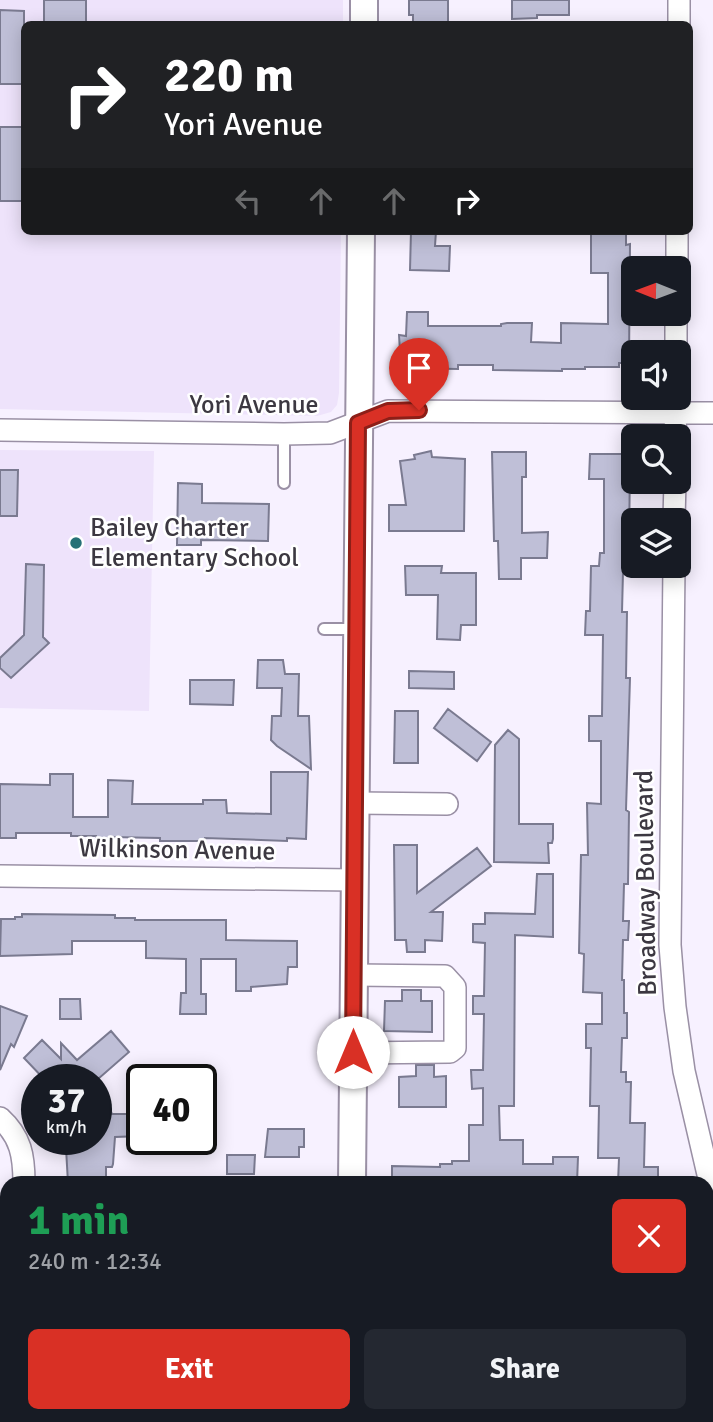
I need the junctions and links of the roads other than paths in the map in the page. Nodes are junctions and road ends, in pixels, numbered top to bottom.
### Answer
1 (364, 0) edge
2 (679, 0) edge
3 (364, 21) edge
4 (679, 21) edge
5 (361, 235) edge
6 (677, 235) edge
7 (677, 256) edge
8 (621, 406) edge
9 (691, 408) edge
10 (713, 413) edge
11 (358, 423) junction
12 (0, 430) edge
13 (284, 434) junction
14 (284, 483) dead end
15 (674, 578) edge
16 (324, 629) dead end
17 (357, 629) junction
18 (355, 803) junction
19 (447, 804) dead end
20 (0, 876) edge
21 (354, 880) junction
22 (354, 975) junction
23 (353, 1052) junction
24 (0, 1118) edge
25 (23, 1176) edge
26 (352, 1176) edge
27 (708, 1176) edge

1 - 3 street
2 - 4 street
5 - 11 street
6 - 7 street
8 - 11 street, Yori Avenue
9 - 10 street, Yori Avenue
11 - 13 street, Yori Avenue
11 - 17 street
12 - 13 street, Yori Avenue
13 - 14 lane
15 - 27 street, Broadway Boulevard
16 - 17 lane
17 - 18 street
18 - 19 street
18 - 21 street
20 - 21 street, Wilkinson Avenue
21 - 22 street
22 - 23 street
22 - 23 street
23 - 26 street
24 - 25 street

